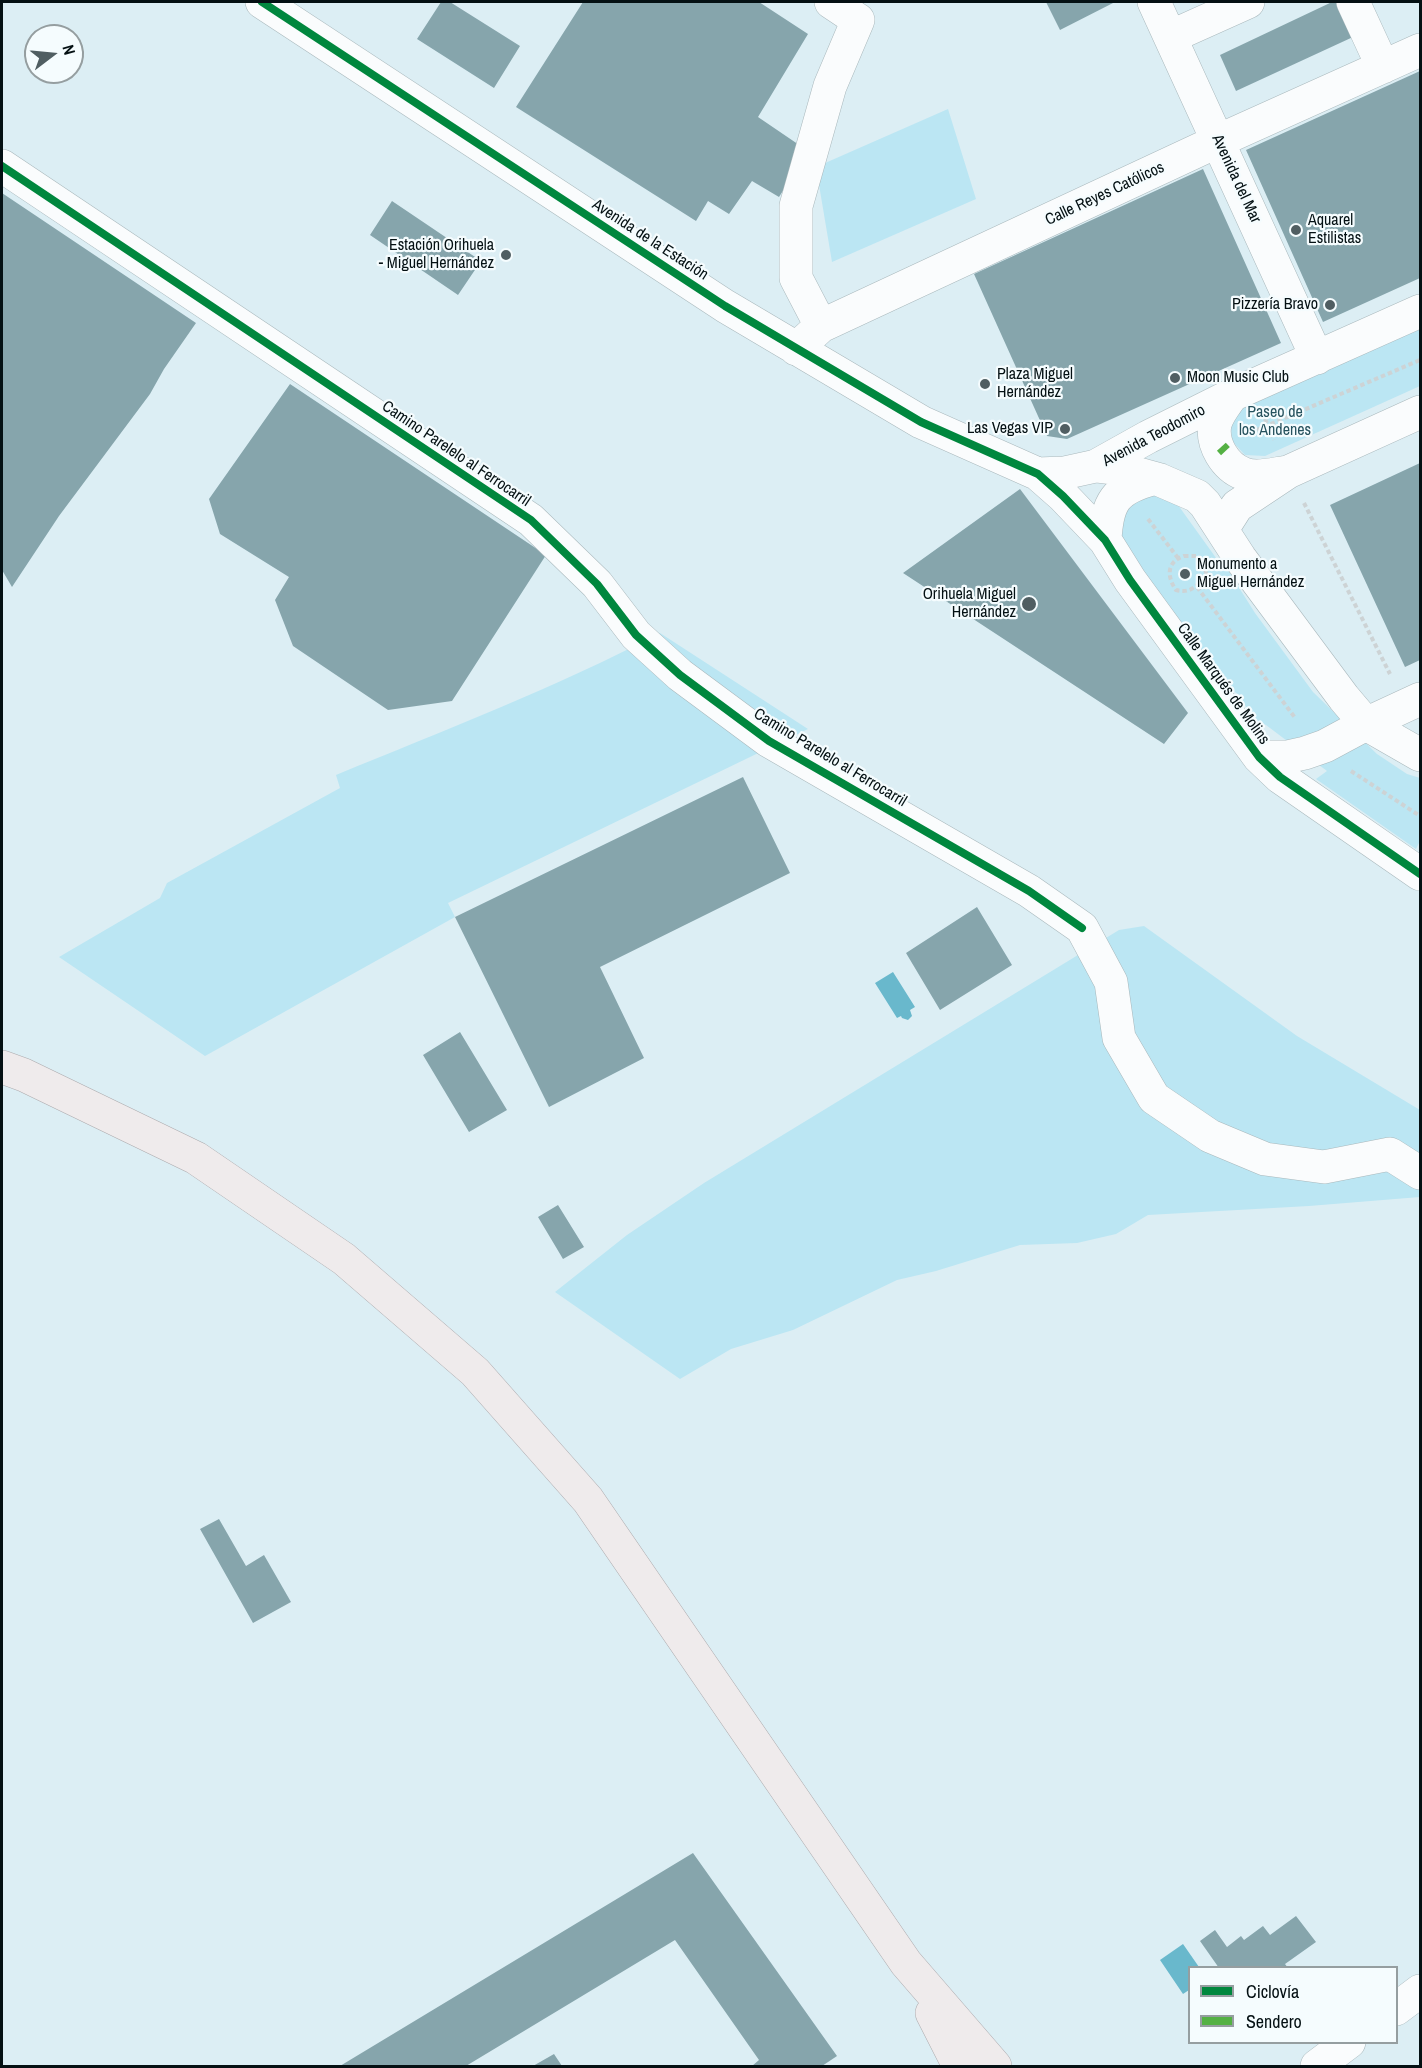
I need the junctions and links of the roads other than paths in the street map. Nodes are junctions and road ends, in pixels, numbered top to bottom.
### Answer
1 (262, 2) edge
2 (831, 2) edge
3 (1154, 2) edge
4 (1248, 2) edge
5 (1353, 2) edge
6 (1170, 37) junction
7 (1420, 50) edge
8 (1383, 67) junction
9 (1218, 141) junction
10 (2, 166) edge
11 (1420, 312) edge
12 (821, 326) junction
13 (795, 349) junction
14 (1317, 358) junction
15 (1242, 391) junction
16 (1420, 412) edge
17 (1096, 466) junction
18 (1288, 472) junction
19 (1038, 474) junction
20 (1152, 479) junction
21 (1222, 528) junction
22 (1105, 540) junction
23 (1418, 700) edge
24 (1366, 724) junction
25 (1420, 755) edge
26 (1259, 757) junction
27 (1420, 874) edge
28 (2, 1067) edge
29 (1420, 1173) edge
30 (906, 1963) junction
31 (1420, 1991) edge
32 (1398, 2007) edge
33 (959, 2067) edge
34 (994, 2067) edge

1 - 13 street, Avenida de la Estación
2 - 12 street
3 - 6 street, Avenida del Mar
4 - 6 street
5 - 8 street
6 - 9 street, Avenida del Mar
7 - 8 street, Calle Reyes Católicos
8 - 9 street, Calle Reyes Católicos
9 - 12 street, Calle Reyes Católicos
9 - 14 street, Avenida del Mar
10 - 29 street, Camino Parelelo al Ferrocarril
11 - 14 street, Avenida Teodomiro
12 - 13 street, Calle Reyes Católicos
13 - 19 street, Avenida de la Estación
14 - 15 street, Avenida Teodomiro
15 - 17 street, Avenida Teodomiro
15 - 18 street, Avenida Teodomiro
16 - 18 street
17 - 19 street, Avenida Teodomiro
17 - 20 street
18 - 21 street
19 - 22 street, Calle Marqués de Molins
20 - 21 street
20 - 22 street
21 - 24 street
22 - 26 street, Calle Marqués de Molins
23 - 24 street, Calle Marqués de Molins
24 - 25 street
24 - 26 street, Calle Marqués de Molins
26 - 27 street, Calle Marqués de Molins
28 - 30 main road
30 - 33 main road
30 - 34 main road
31 - 32 street

